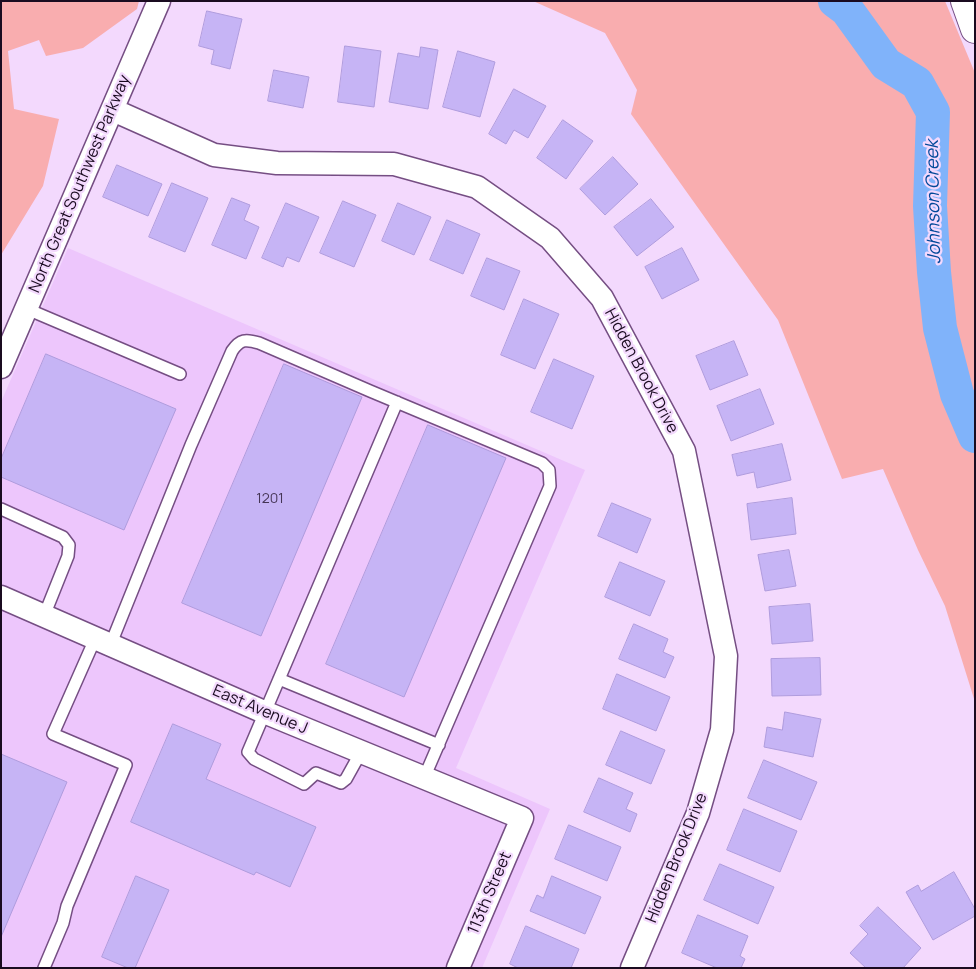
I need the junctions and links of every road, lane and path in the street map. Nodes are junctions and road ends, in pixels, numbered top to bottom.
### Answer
1 (159, 1) edge
2 (965, 1) edge
3 (975, 29) edge
4 (112, 110) junction
5 (26, 309) junction
6 (1, 368) edge
7 (180, 374) dead end
8 (396, 402) junction
9 (1, 509) edge
10 (1, 597) edge
11 (44, 616) junction
12 (102, 642) junction
13 (279, 678) junction
14 (264, 712) junction
15 (439, 745) junction
16 (361, 752) junction
17 (424, 778) junction
18 (522, 818) joint
19 (44, 968) edge
20 (458, 968) edge
21 (632, 968) edge

1 - 4 street, North Great Southwest Parkway
2 - 3 street
4 - 5 street, North Great Southwest Parkway
4 - 21 street, Hidden Brook Drive
5 - 6 street, North Great Southwest Parkway
5 - 7 lane
8 - 12 lane
8 - 13 lane
8 - 15 lane
9 - 11 lane
10 - 11 street, East Avenue J
11 - 12 street, East Avenue J
12 - 14 street, East Avenue J
12 - 19 lane
13 - 14 lane
13 - 15 lane
14 - 16 street, East Avenue J
14 - 16 lane
15 - 17 lane
16 - 17 street, East Avenue J
17 - 18 street, East Avenue J
18 - 20 street, 113th Street

